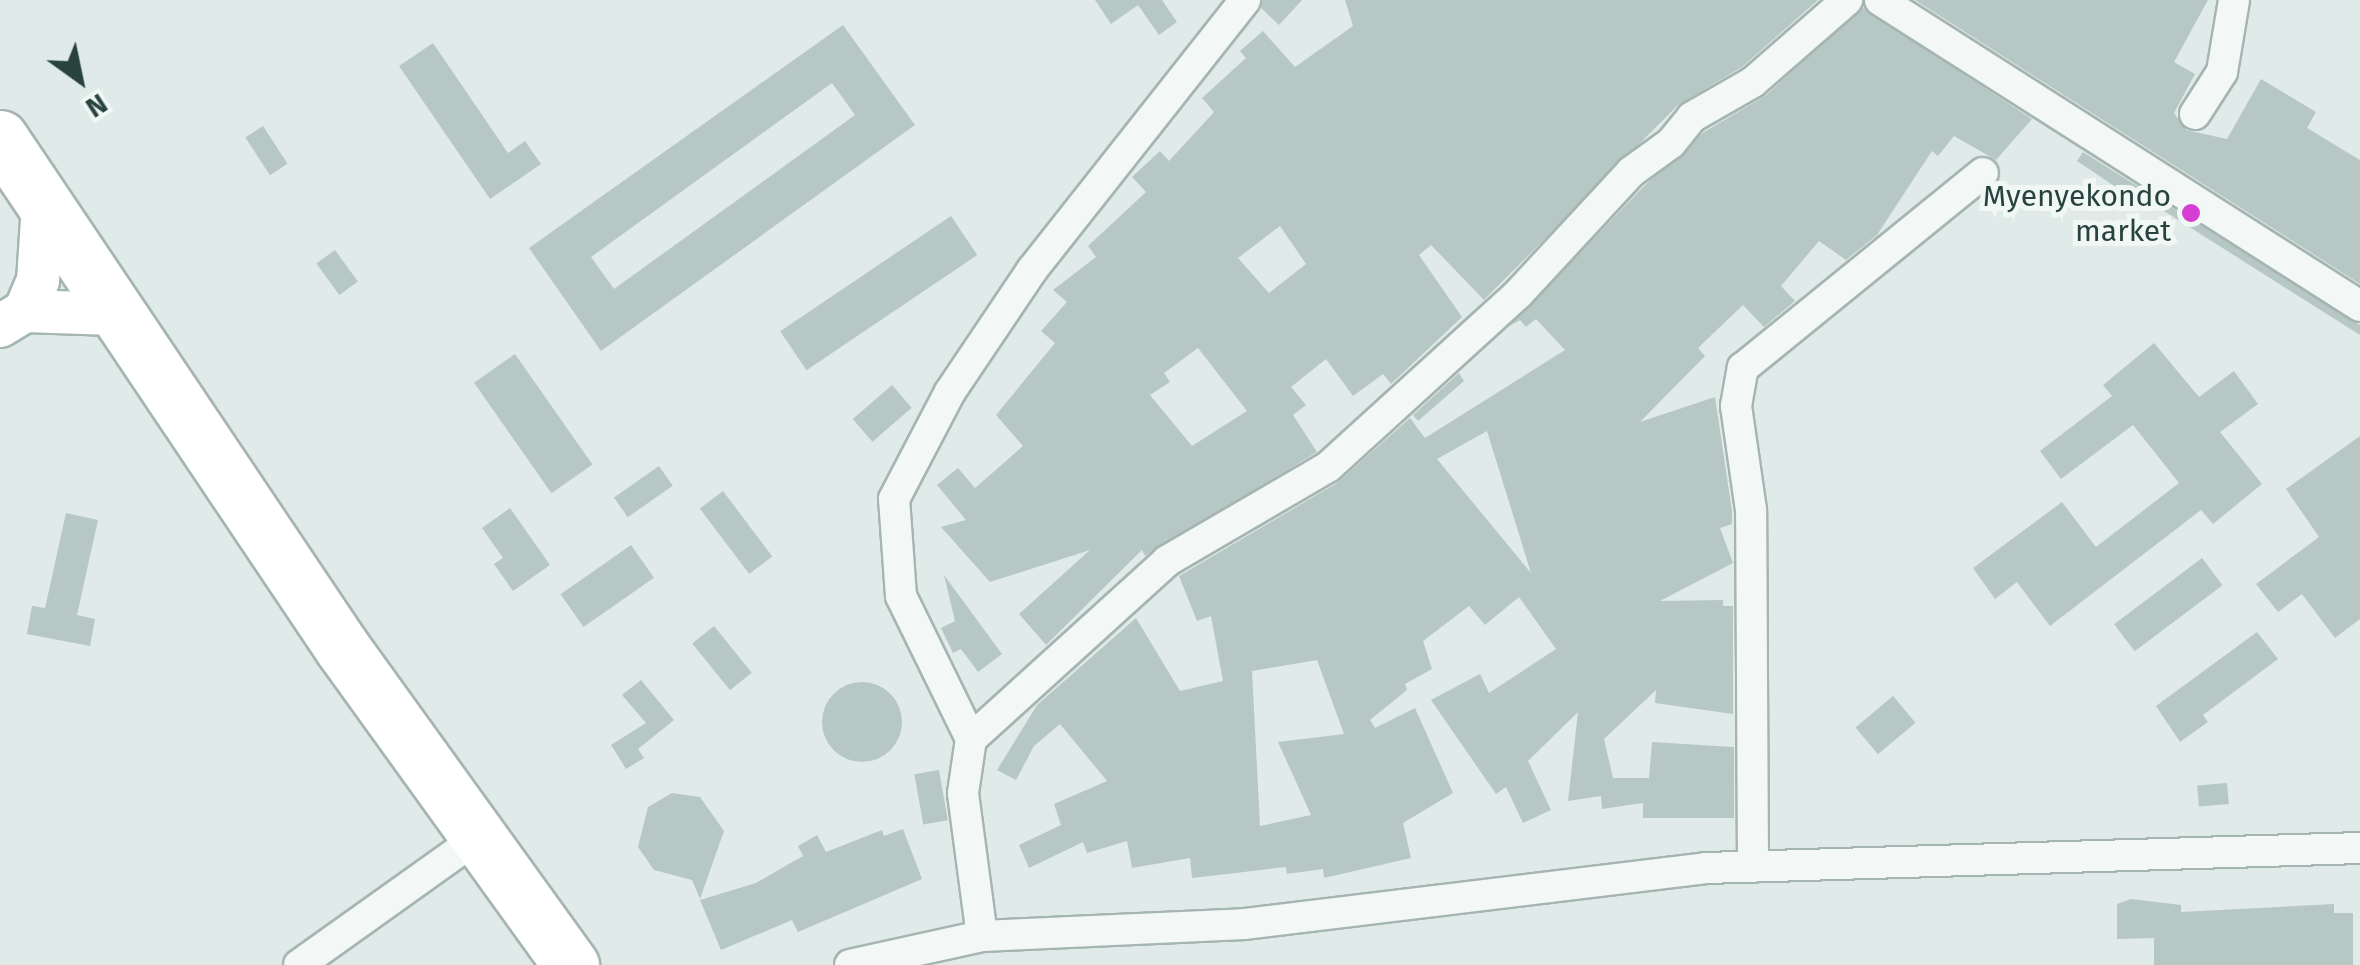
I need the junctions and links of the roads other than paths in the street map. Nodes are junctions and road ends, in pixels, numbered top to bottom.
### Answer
1 (1847, 0) edge
2 (1880, 0) edge
3 (2234, 0) edge
4 (1240, 3) edge
5 (2196, 114) dead end
6 (0, 138) edge
7 (1983, 173) dead end
8 (43, 203) junction
9 (2360, 306) edge
10 (113, 314) junction
11 (12, 318) edge
12 (971, 739) junction
13 (480, 836) junction
14 (2360, 848) edge
15 (1753, 866) junction
16 (982, 936) junction
17 (299, 965) edge
18 (571, 965) edge
19 (850, 965) edge

1 - 12 street
2 - 9 street
3 - 5 street
4 - 12 street
6 - 8 highway
7 - 15 street
8 - 10 highway
8 - 11 street
10 - 11 street
10 - 13 highway
12 - 16 street
13 - 17 street
13 - 18 highway
14 - 15 street
15 - 16 street
16 - 19 street

